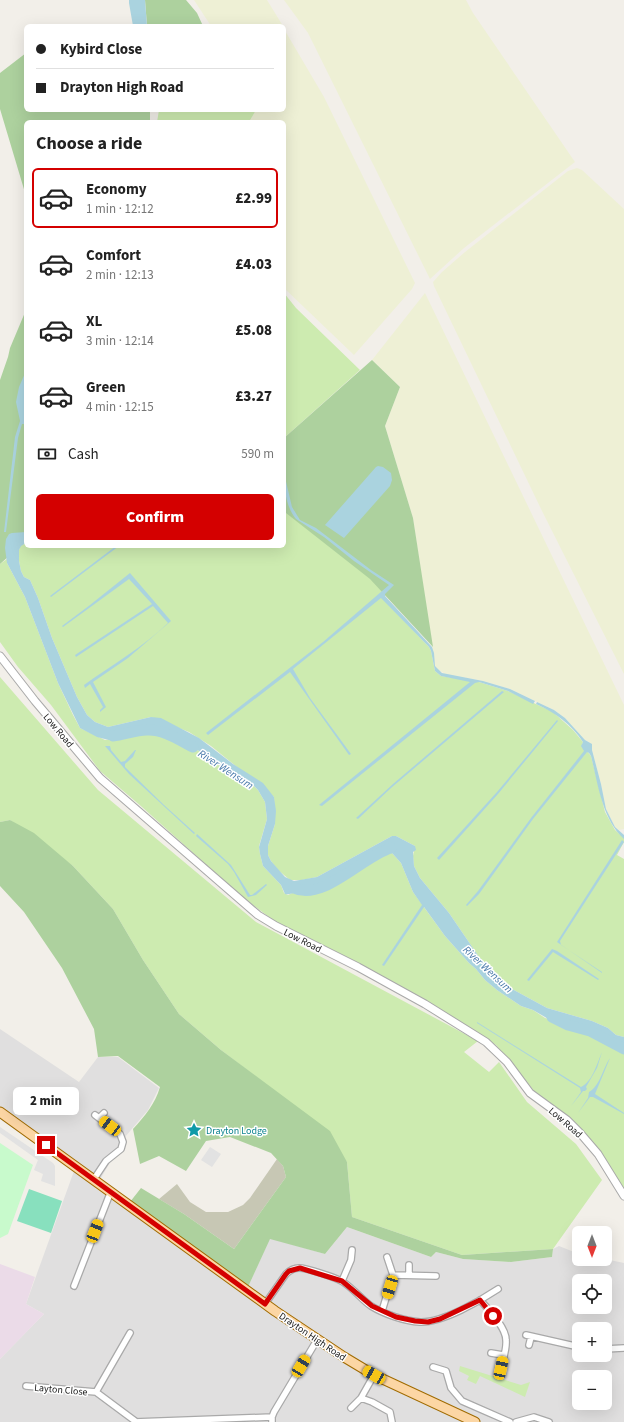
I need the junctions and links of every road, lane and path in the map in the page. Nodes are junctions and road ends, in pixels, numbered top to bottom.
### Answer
1 (0, 656) edge
2 (0, 1112) edge
3 (104, 1112) dead end
4 (94, 1179) junction
5 (111, 1191) junction
6 (624, 1196) edge
7 (352, 1250) dead end
8 (387, 1258) dead end
9 (409, 1266) dead end
10 (393, 1275) junction
11 (409, 1275) junction
12 (436, 1276) dead end
13 (342, 1281) junction
14 (74, 1286) dead end
15 (498, 1289) dead end
16 (480, 1300) junction
17 (265, 1304) junction
18 (382, 1311) junction
19 (130, 1333) dead end
20 (317, 1340) junction
21 (530, 1345) dead end
22 (572, 1345) edge
23 (624, 1348) edge
24 (612, 1349) edge
25 (491, 1352) dead end
26 (504, 1355) junction
27 (433, 1367) dead end
28 (501, 1368) dead end
29 (374, 1375) junction
30 (26, 1386) dead end
31 (96, 1392) junction
32 (361, 1398) junction
33 (351, 1408) dead end
34 (272, 1420) edge
35 (134, 1422) edge
36 (392, 1422) edge
37 (474, 1422) edge
38 (510, 1422) edge
39 (516, 1422) edge
40 (549, 1422) edge

1 - 6 street, Low Road
2 - 4 main road, Drayton High Road
3 - 4 street
4 - 5 main road, Drayton High Road
5 - 14 street
5 - 17 main road, Drayton High Road
7 - 13 street
8 - 10 street
9 - 11 street
10 - 11 street
10 - 18 street
11 - 12 street
13 - 17 street
13 - 18 street
15 - 16 street
16 - 18 street
16 - 26 street
17 - 20 main road, Drayton High Road
19 - 31 street, Layton Close
20 - 29 main road, Drayton High Road
20 - 34 street
21 - 22 street
23 - 24 street
25 - 26 street
26 - 28 street
27 - 38 street
29 - 32 street
29 - 37 main road, Drayton High Road
30 - 31 street, Layton Close
31 - 35 street, Layton Close
32 - 33 street
32 - 36 street
34 - 35 street
39 - 40 street

